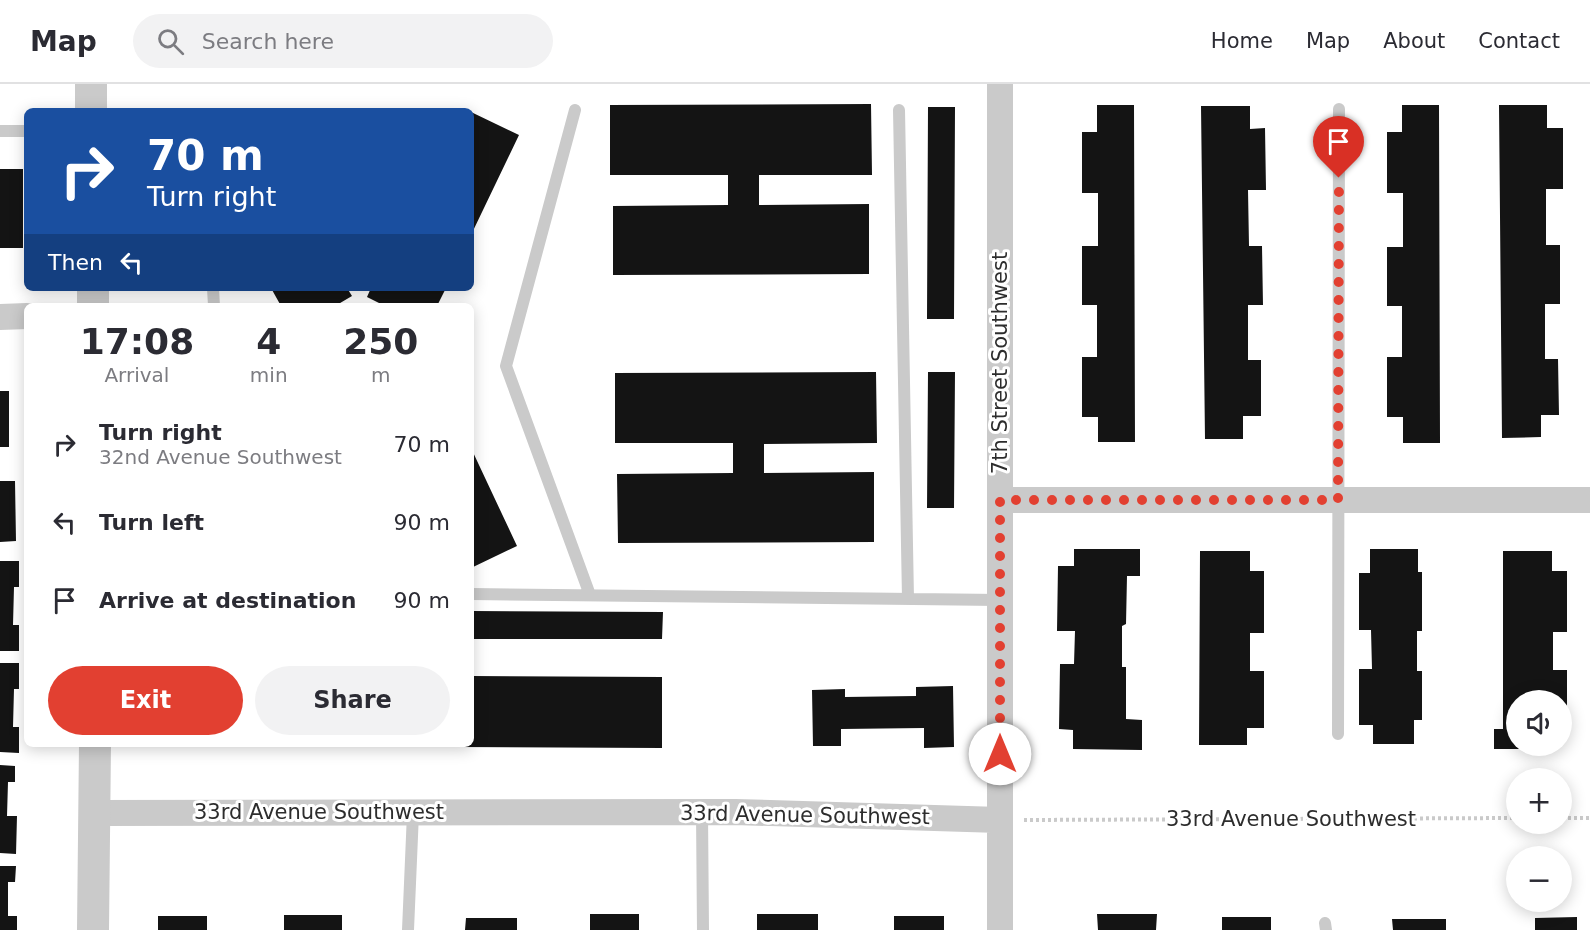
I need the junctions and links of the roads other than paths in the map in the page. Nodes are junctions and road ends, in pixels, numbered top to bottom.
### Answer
1 (91, 84) edge
2 (1000, 84) edge
3 (91, 108) edge
4 (1339, 109) dead end
5 (575, 111) dead end
6 (899, 111) dead end
7 (0, 131) edge
8 (24, 131) edge
9 (24, 316) edge
10 (0, 317) edge
11 (1000, 500) junction
12 (1338, 500) junction
13 (1590, 500) edge
14 (474, 594) edge
15 (590, 595) junction
16 (908, 599) junction
17 (999, 600) junction
18 (1338, 734) dead end
19 (94, 747) edge
20 (702, 812) junction
21 (94, 813) junction
22 (413, 813) junction
23 (1000, 820) junction
24 (93, 930) edge
25 (408, 930) edge
26 (703, 930) edge
27 (1000, 930) edge

1 - 3 street
2 - 11 street, 7th Street Southwest
4 - 12 lane
5 - 15 lane
6 - 16 lane
7 - 8 lane
9 - 10 street
11 - 12 street
11 - 17 street, 7th Street Southwest
12 - 13 street
12 - 18 lane
14 - 15 lane
15 - 16 lane
16 - 17 lane
17 - 23 street, 7th Street Southwest
19 - 21 street
20 - 22 street, 33rd Avenue Southwest
20 - 23 street, 33rd Avenue Southwest
20 - 26 lane
21 - 22 street, 33rd Avenue Southwest
21 - 24 street
22 - 25 lane
23 - 27 street, 7th Street Southwest

